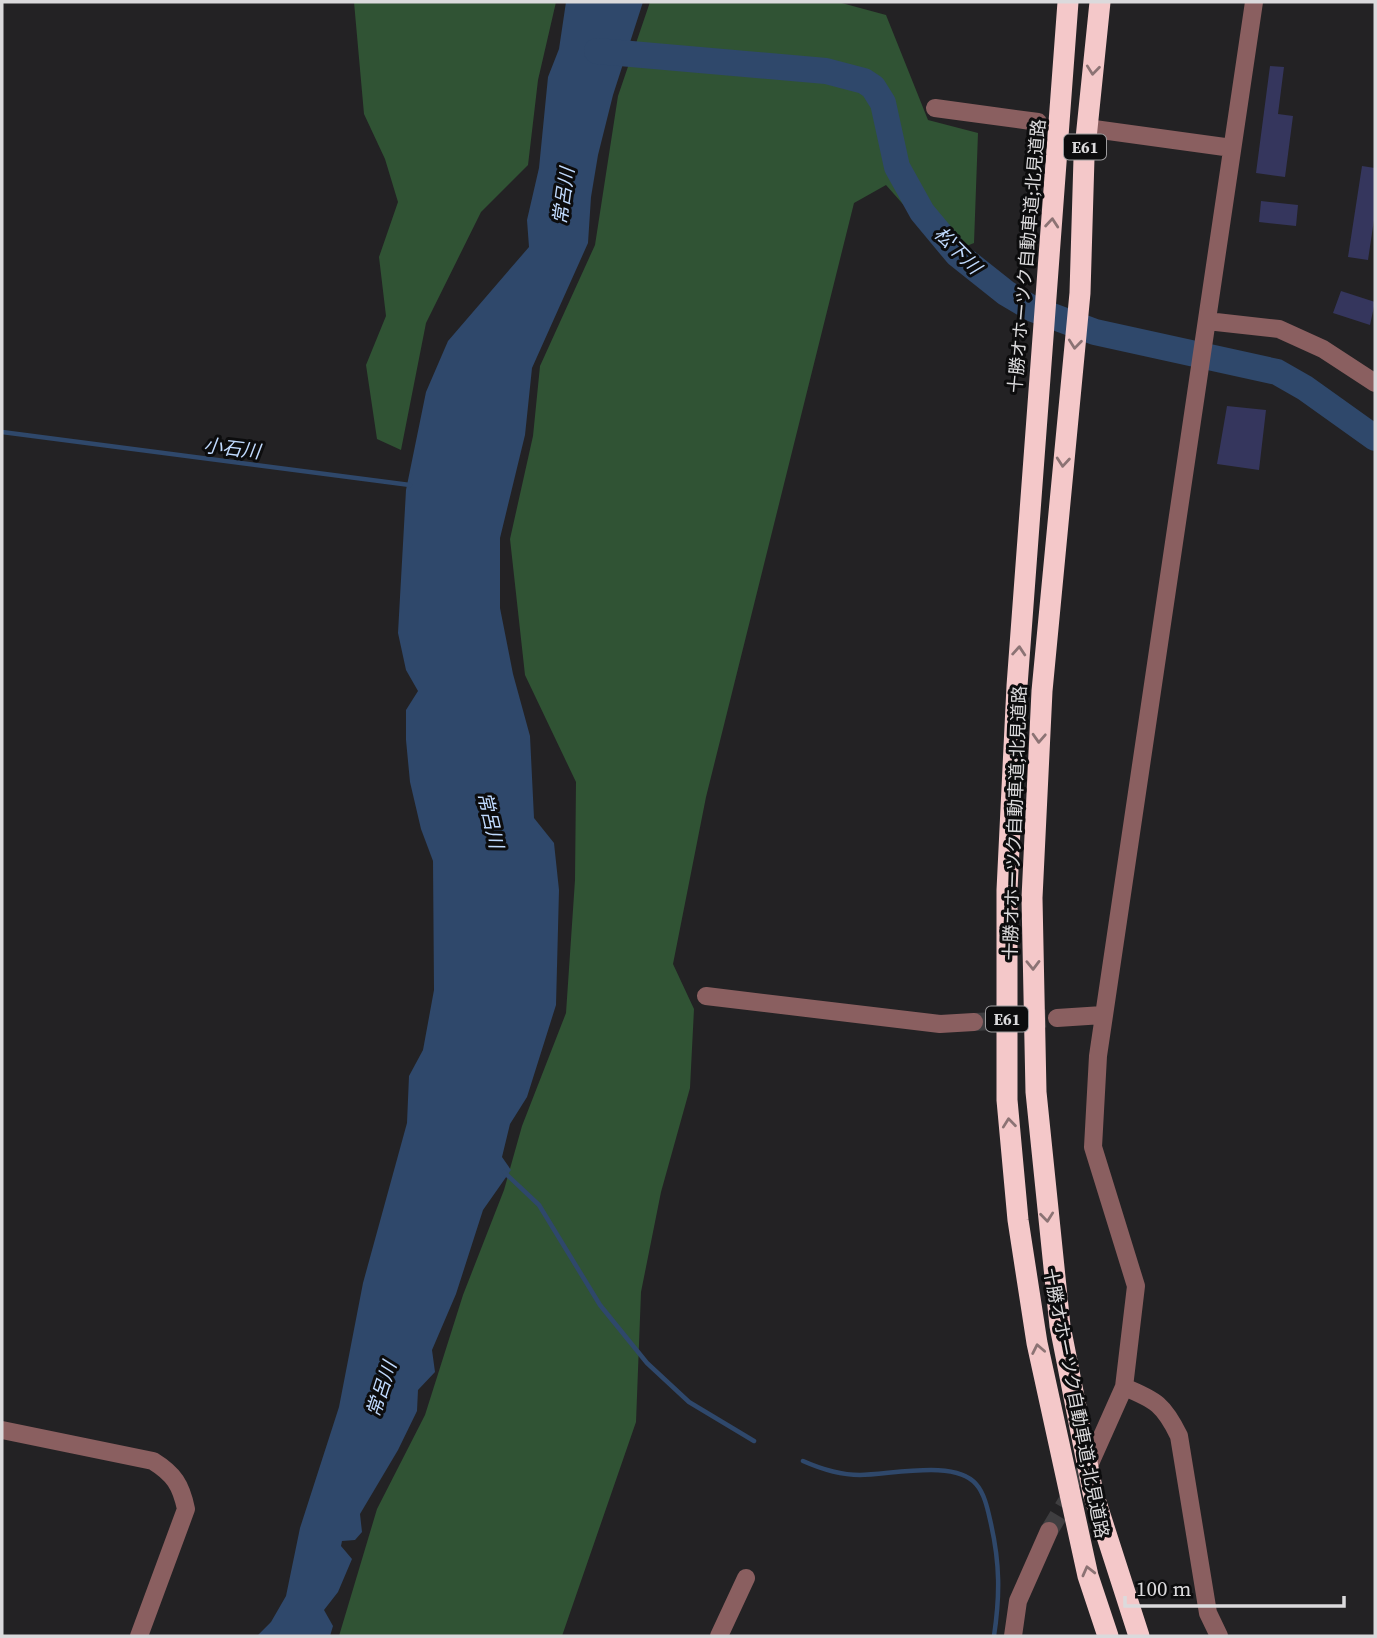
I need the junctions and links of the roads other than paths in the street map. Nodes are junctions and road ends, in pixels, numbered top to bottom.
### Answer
1 (1068, 2) edge
2 (1100, 2) edge
3 (1254, 2) edge
4 (935, 108) dead end
5 (1038, 121) dead end
6 (1094, 129) dead end
7 (1232, 148) junction
8 (1207, 321) junction
9 (1375, 383) edge
10 (706, 996) dead end
11 (1103, 1015) junction
12 (1057, 1018) tunnel mouth
13 (974, 1022) tunnel mouth
14 (1124, 1387) junction
15 (2, 1430) edge
16 (1091, 1461) tunnel mouth
17 (1049, 1531) tunnel mouth
18 (746, 1578) dead end
19 (139, 1636) edge
20 (719, 1636) edge
21 (1013, 1636) edge
22 (1108, 1636) edge
23 (1139, 1636) edge
24 (1219, 1636) edge

22 -> 1 highway, 十勝オホーツク自動車道;北見道路 / E61
2 -> 23 highway, 十勝オホーツク自動車道;北見道路 / E61
3 - 7 street
4 - 5 street
6 - 7 street
7 - 8 street
8 - 9 street
8 - 11 street
10 - 13 street
11 - 12 street
11 - 14 street
14 - 16 street
14 - 24 street
15 - 19 street
17 - 21 street
18 - 20 street

